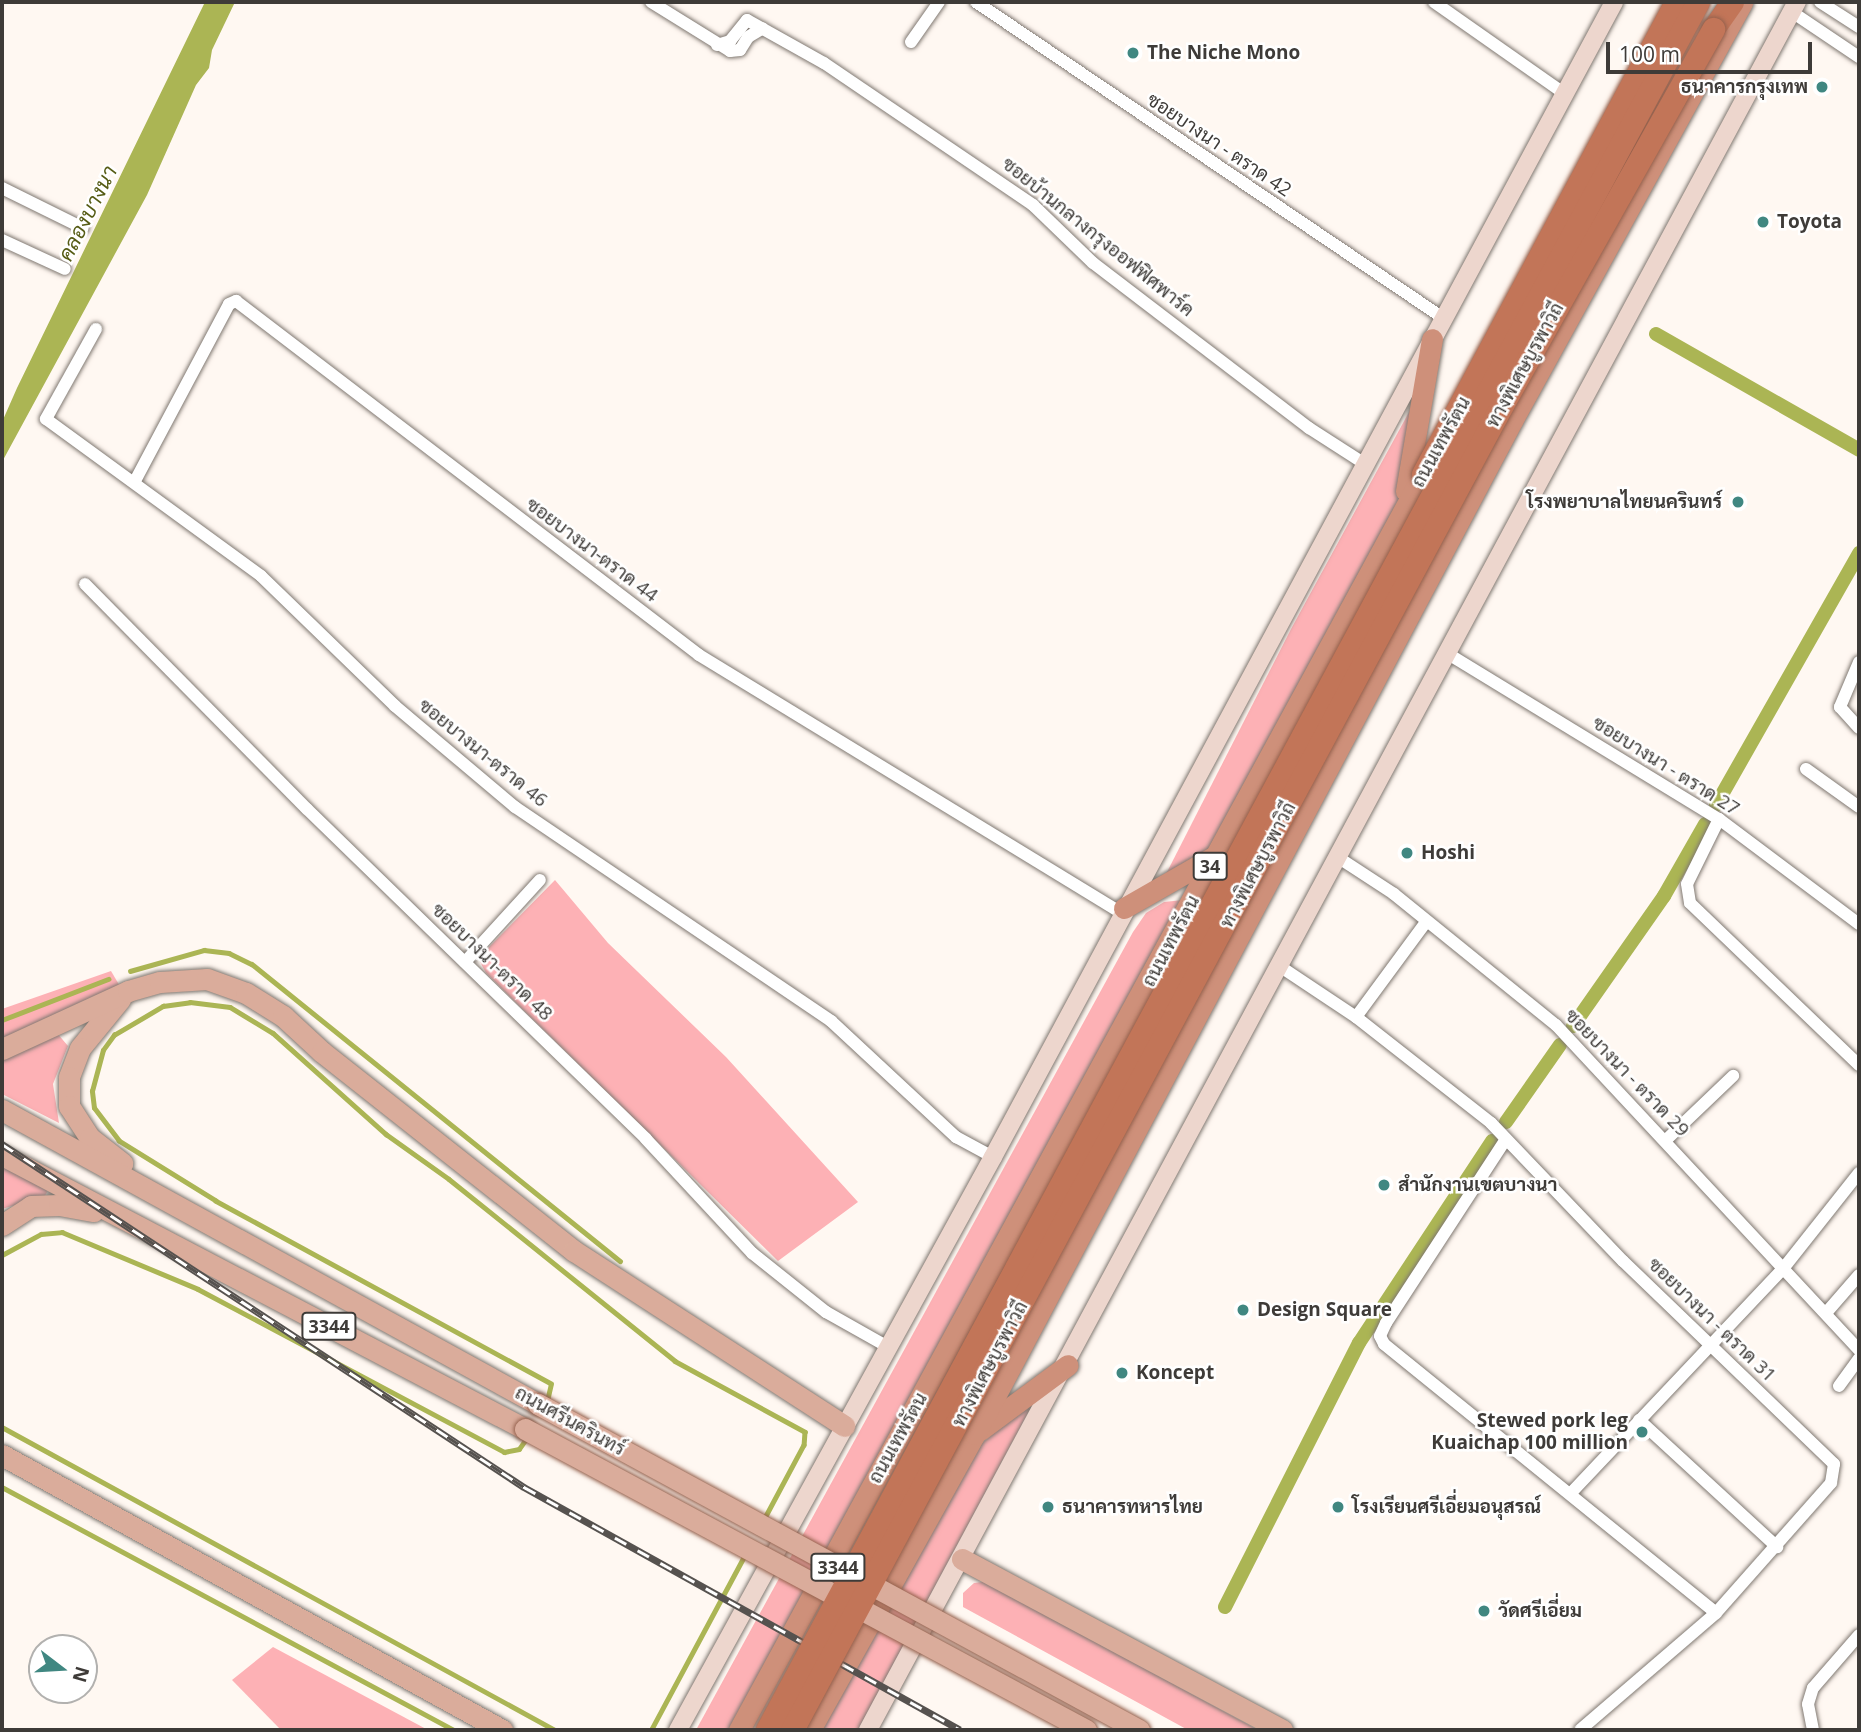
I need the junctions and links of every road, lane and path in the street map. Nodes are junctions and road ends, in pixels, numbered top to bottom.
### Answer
1 (651, 2) edge
2 (939, 2) edge
3 (976, 2) edge
4 (1434, 2) edge
5 (1614, 2) edge
6 (1678, 2) edge
7 (1698, 2) edge
8 (1730, 2) edge
9 (1742, 2) edge
10 (1820, 2) edge
11 (1795, 7) edge
12 (1859, 27) edge
13 (911, 41) dead end
14 (1859, 57) edge
15 (1565, 94) junction
16 (2, 188) edge
17 (83, 228) dead end
18 (2, 240) edge
19 (65, 270) dead end
20 (1443, 318) junction
21 (96, 329) dead end
22 (1432, 339) junction
23 (1365, 464) junction
24 (135, 481) junction
25 (1402, 514) junction
26 (85, 584) dead end
27 (1445, 652) junction
28 (1859, 662) edge
29 (1859, 728) edge
30 (1806, 768) dead end
31 (1859, 807) edge
32 (1719, 819) junction
33 (1215, 856) junction
34 (1336, 856) junction
35 (540, 880) dead end
36 (1123, 911) junction
37 (1426, 922) junction
38 (1859, 924) edge
39 (465, 962) junction
40 (1278, 965) junction
41 (124, 994) junction
42 (1356, 1017) junction
43 (2, 1049) edge
44 (1859, 1065) edge
45 (1733, 1076) dead end
46 (2, 1110) edge
47 (1506, 1139) junction
48 (1666, 1140) junction
49 (2, 1155) edge
50 (993, 1157) junction
51 (1859, 1173) edge
52 (166, 1198) junction
53 (132, 1223) junction
54 (2, 1225) edge
55 (1782, 1270) junction
56 (1859, 1275) edge
57 (1826, 1312) junction
58 (888, 1347) junction
59 (1711, 1347) junction
60 (1859, 1350) edge
61 (1859, 1358) edge
62 (1068, 1364) junction
63 (1839, 1386) dead end
64 (1639, 1420) junction
65 (844, 1426) junction
66 (975, 1434) junction
67 (2, 1455) edge
68 (1570, 1494) junction
69 (1777, 1547) junction
70 (962, 1559) junction
71 (1716, 1613) junction
72 (1859, 1635) edge
73 (502, 1730) edge
74 (678, 1730) edge
75 (739, 1730) edge
76 (752, 1730) edge
77 (767, 1730) edge
78 (792, 1730) edge
79 (810, 1730) edge
80 (868, 1730) edge
81 (1086, 1730) edge
82 (1139, 1730) edge
83 (1282, 1730) edge
84 (1580, 1730) edge
85 (1813, 1730) edge

1 - 23 street, ซอยบ้านกลางกรุงออฟฟิศพาร์ค
2 - 13 street
3 - 20 street, ซอยบางนา - ตราด 42
4 - 15 street
5 - 15 main road
6 - 25 highway, ถนนเทพรัตน / 34
6 - 76 highway, bridge
7 - 77 highway, ทางพิเศษบูรพาวิถี, bridge
8 - 78 highway, ทางพิเศษบูรพาวิถี, bridge
9 - 66 highway
10 - 12 street
11 - 14 street
11 - 27 main road
15 - 20 main road
16 - 17 street
18 - 19 street
20 - 22 main road
21 - 24 street, ซอยบางนา-ตราด 46
22 - 23 main road
22 - 25 highway
23 - 36 main road
24 - 36 street, ซอยบางนา-ตราด 44
24 - 50 street, ซอยบางนา-ตราด 46
25 - 33 highway, ถนนเทพรัตน / 34
26 - 39 street, ซอยบางนา-ตราด 48
27 - 32 street, ซอยบางนา - ตราด 27
27 - 34 main road
28 - 29 street
30 - 31 street
32 - 38 street, ซอยบางนา - ตราด 27
32 - 44 street
33 - 36 highway
33 - 75 highway, ถนนเทพรัตน / 34
34 - 37 street, ซอยบางนา - ตราด 29
34 - 40 main road
35 - 39 street
36 - 50 main road
37 - 42 street
37 - 48 street, ซอยบางนา - ตราด 29
39 - 58 street, ซอยบางนา-ตราด 48
40 - 42 street, ซอยบางนา - ตราด 31
40 - 62 main road
41 - 43 main road
41 - 52 main road
41 - 65 main road
42 - 47 street, ซอยบางนา - ตราด 31
45 - 48 street
46 - 52 main road, ถนนศรีนครินทร์ / 3344
47 - 59 street, ซอยบางนา - ตราด 31
47 - 68 street
48 - 55 street, ซอยบางนา - ตราด 29
49 - 53 main road, ถนนศรีนครินทร์ / 3344
50 - 58 main road
51 - 55 street
52 - 82 main road, ถนนศรีนครินทร์ / 3344, bridge
53 - 54 main road
53 - 81 main road, ถนนศรีนครินทร์ / 3344, bridge
55 - 57 street, ซอยบางนา - ตราด 29
55 - 59 street
56 - 57 street
57 - 60 street, ซอยบางนา - ตราด 29
58 - 65 main road
59 - 64 street
59 - 69 street, ซอยบางนา - ตราด 31
61 - 63 street
62 - 66 highway
62 - 70 main road
64 - 68 street
64 - 69 street
65 - 74 main road
66 - 79 highway
67 - 73 main road
68 - 71 street
69 - 71 street, ซอยบางนา - ตราด 31
70 - 80 main road
70 - 83 main road
71 - 84 street, ซอยบางนา - ตราด 31
72 - 85 street

